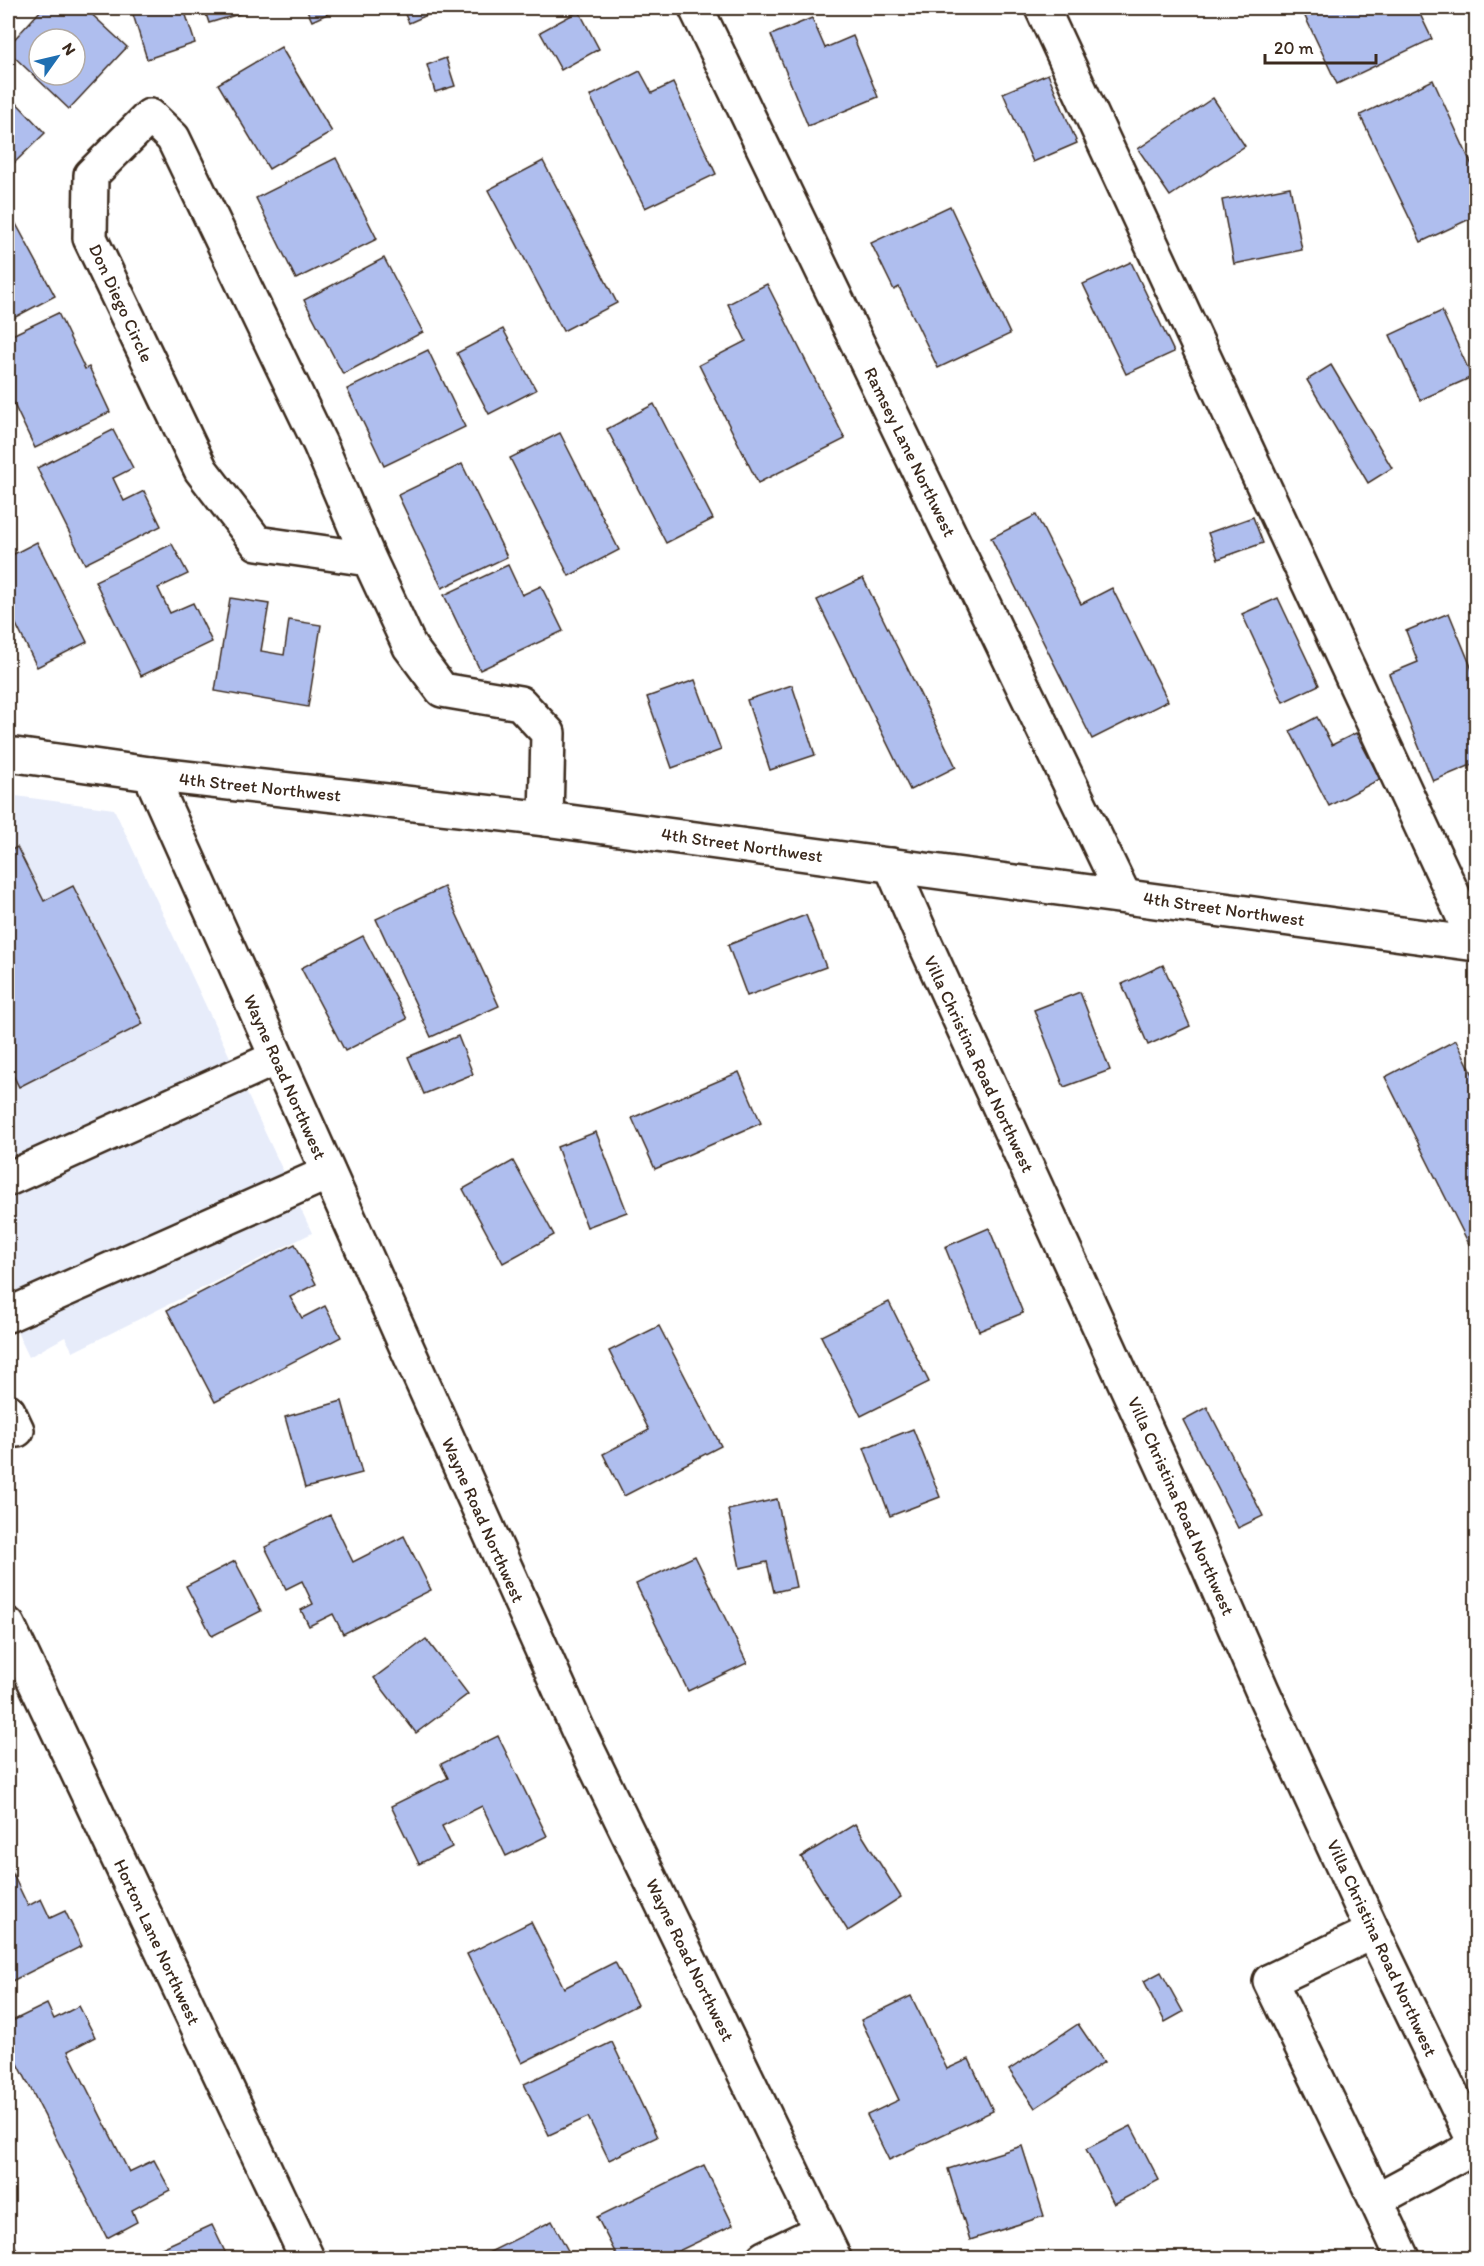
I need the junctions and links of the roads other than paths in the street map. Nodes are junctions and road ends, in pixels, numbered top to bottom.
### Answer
1 (696, 8) edge
2 (1042, 8) edge
3 (369, 560) junction
4 (8, 754) edge
5 (150, 774) junction
6 (546, 819) junction
7 (891, 865) junction
8 (1124, 896) junction
9 (1476, 944) edge
10 (276, 1058) junction
11 (328, 1173) junction
12 (8, 1179) edge
13 (8, 1315) edge
14 (8, 1625) edge
15 (1372, 1932) junction
16 (1476, 2145) edge
17 (1376, 2200) junction
18 (827, 2245) edge
19 (307, 2259) edge
20 (764, 2259) edge
21 (1403, 2259) edge

1 - 8 street, Ramsey Lane Northwest
2 - 9 street
3 - 3 street, Don Diego Circle
3 - 6 street, Don Diego Circle
4 - 5 street, 4th Street Northwest
5 - 6 street, 4th Street Northwest
5 - 10 street, Wayne Road Northwest
6 - 7 street, 4th Street Northwest
7 - 8 street, 4th Street Northwest
7 - 15 street, Villa Christina Road Northwest
8 - 9 street, 4th Street Northwest
10 - 11 street, Wayne Road Northwest
10 - 12 street
11 - 13 street
11 - 18 street, Wayne Road Northwest
14 - 19 street, Horton Lane Northwest
15 - 16 street, Villa Christina Road Northwest
15 - 17 street
16 - 17 street
17 - 21 street
18 - 20 street

